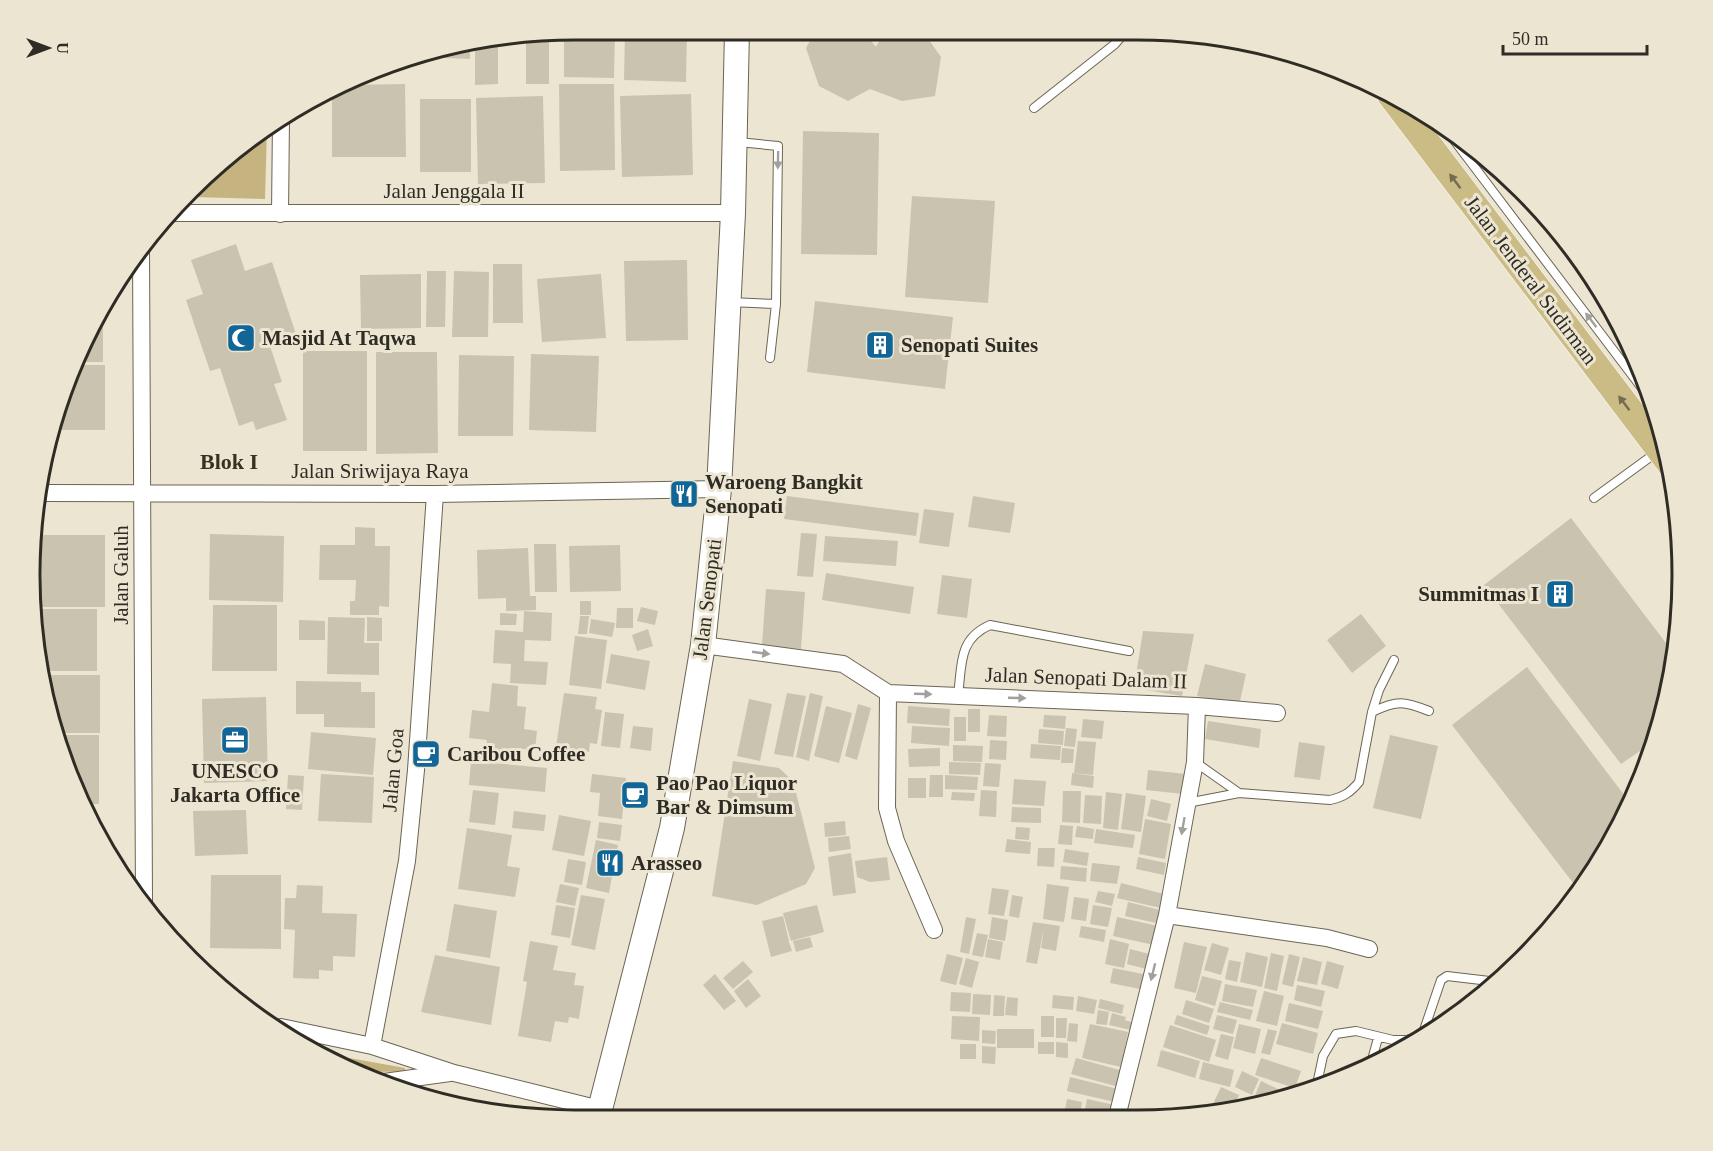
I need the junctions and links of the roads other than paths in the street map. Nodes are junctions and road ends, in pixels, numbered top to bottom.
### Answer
1 (737, 40) edge
2 (1118, 40) edge
3 (1034, 108) dead end
4 (1403, 111) edge
5 (281, 129) edge
6 (734, 141) junction
7 (1462, 150) edge
8 (182, 213) edge
9 (733, 213) junction
10 (280, 214) junction
11 (141, 264) edge
12 (728, 302) junction
13 (776, 304) junction
14 (770, 358) dead end
15 (1634, 376) edge
16 (1656, 445) edge
17 (1660, 461) edge
18 (719, 489) junction
19 (47, 493) edge
20 (143, 494) junction
21 (435, 494) junction
22 (1594, 498) dead end
23 (703, 645) junction
24 (1130, 651) dead end
25 (1394, 660) dead end
26 (888, 693) junction
27 (958, 696) junction
28 (1197, 706) junction
29 (1430, 711) dead end
30 (1372, 712) junction
31 (1277, 713) dead end
32 (1195, 762) junction
33 (1239, 793) junction
34 (1188, 803) junction
35 (144, 891) edge
36 (1167, 915) junction
37 (934, 930) dead end
38 (1369, 950) dead end
39 (1487, 981) edge
40 (1426, 1026) edge
41 (293, 1030) edge
42 (1378, 1038) junction
43 (1403, 1040) edge
44 (372, 1046) junction
45 (1373, 1055) edge
46 (416, 1060) junction
47 (454, 1073) junction
48 (414, 1078) junction
49 (1318, 1079) edge
50 (399, 1080) edge
51 (582, 1110) edge
52 (600, 1110) edge
53 (1119, 1110) edge

1 - 6 main road, Jalan Senopati
2 - 3 lane
16 -> 4 main road, Jalan Jenderal Sudirman
5 - 10 street
6 - 9 main road, Jalan Senopati
6 -> 13 lane
15 -> 7 lane
8 - 10 street, Jalan Jenggala II
9 - 10 street, Jalan Jenggala II
9 - 12 main road, Jalan Senopati
11 - 20 street, Jalan Galuh
12 - 13 lane
12 - 18 main road, Jalan Senopati
13 - 14 lane
17 - 22 lane
18 - 21 street, Jalan Sriwijaya Raya
18 - 23 main road, Jalan Senopati
19 - 20 street, Jalan Sriwijaya Raya
20 - 21 street, Jalan Sriwijaya Raya
20 - 35 street, Jalan Galuh
21 - 44 street, Jalan Goa
23 -> 26 street
23 - 52 main road, Jalan Senopati
24 - 27 lane
25 - 30 lane
26 -> 27 street, Jalan Senopati Dalam II
26 - 37 street
27 -> 28 street, Jalan Senopati Dalam II
28 - 31 street
28 - 32 street, Jalan Senopati Dalam II
29 - 30 lane
30 - 33 lane
32 - 33 lane
32 - 34 street, Jalan Senopati Dalam II
33 - 34 lane
34 -> 36 street, Jalan Senopati Dalam II
36 - 38 street
36 -> 53 street, Jalan Senopati Dalam II
39 - 40 lane
41 - 44 street
42 - 43 lane
42 - 45 lane
42 - 49 lane
44 - 46 street
46 - 47 street
46 - 48 street
47 - 48 street
47 - 51 street
48 - 50 street

